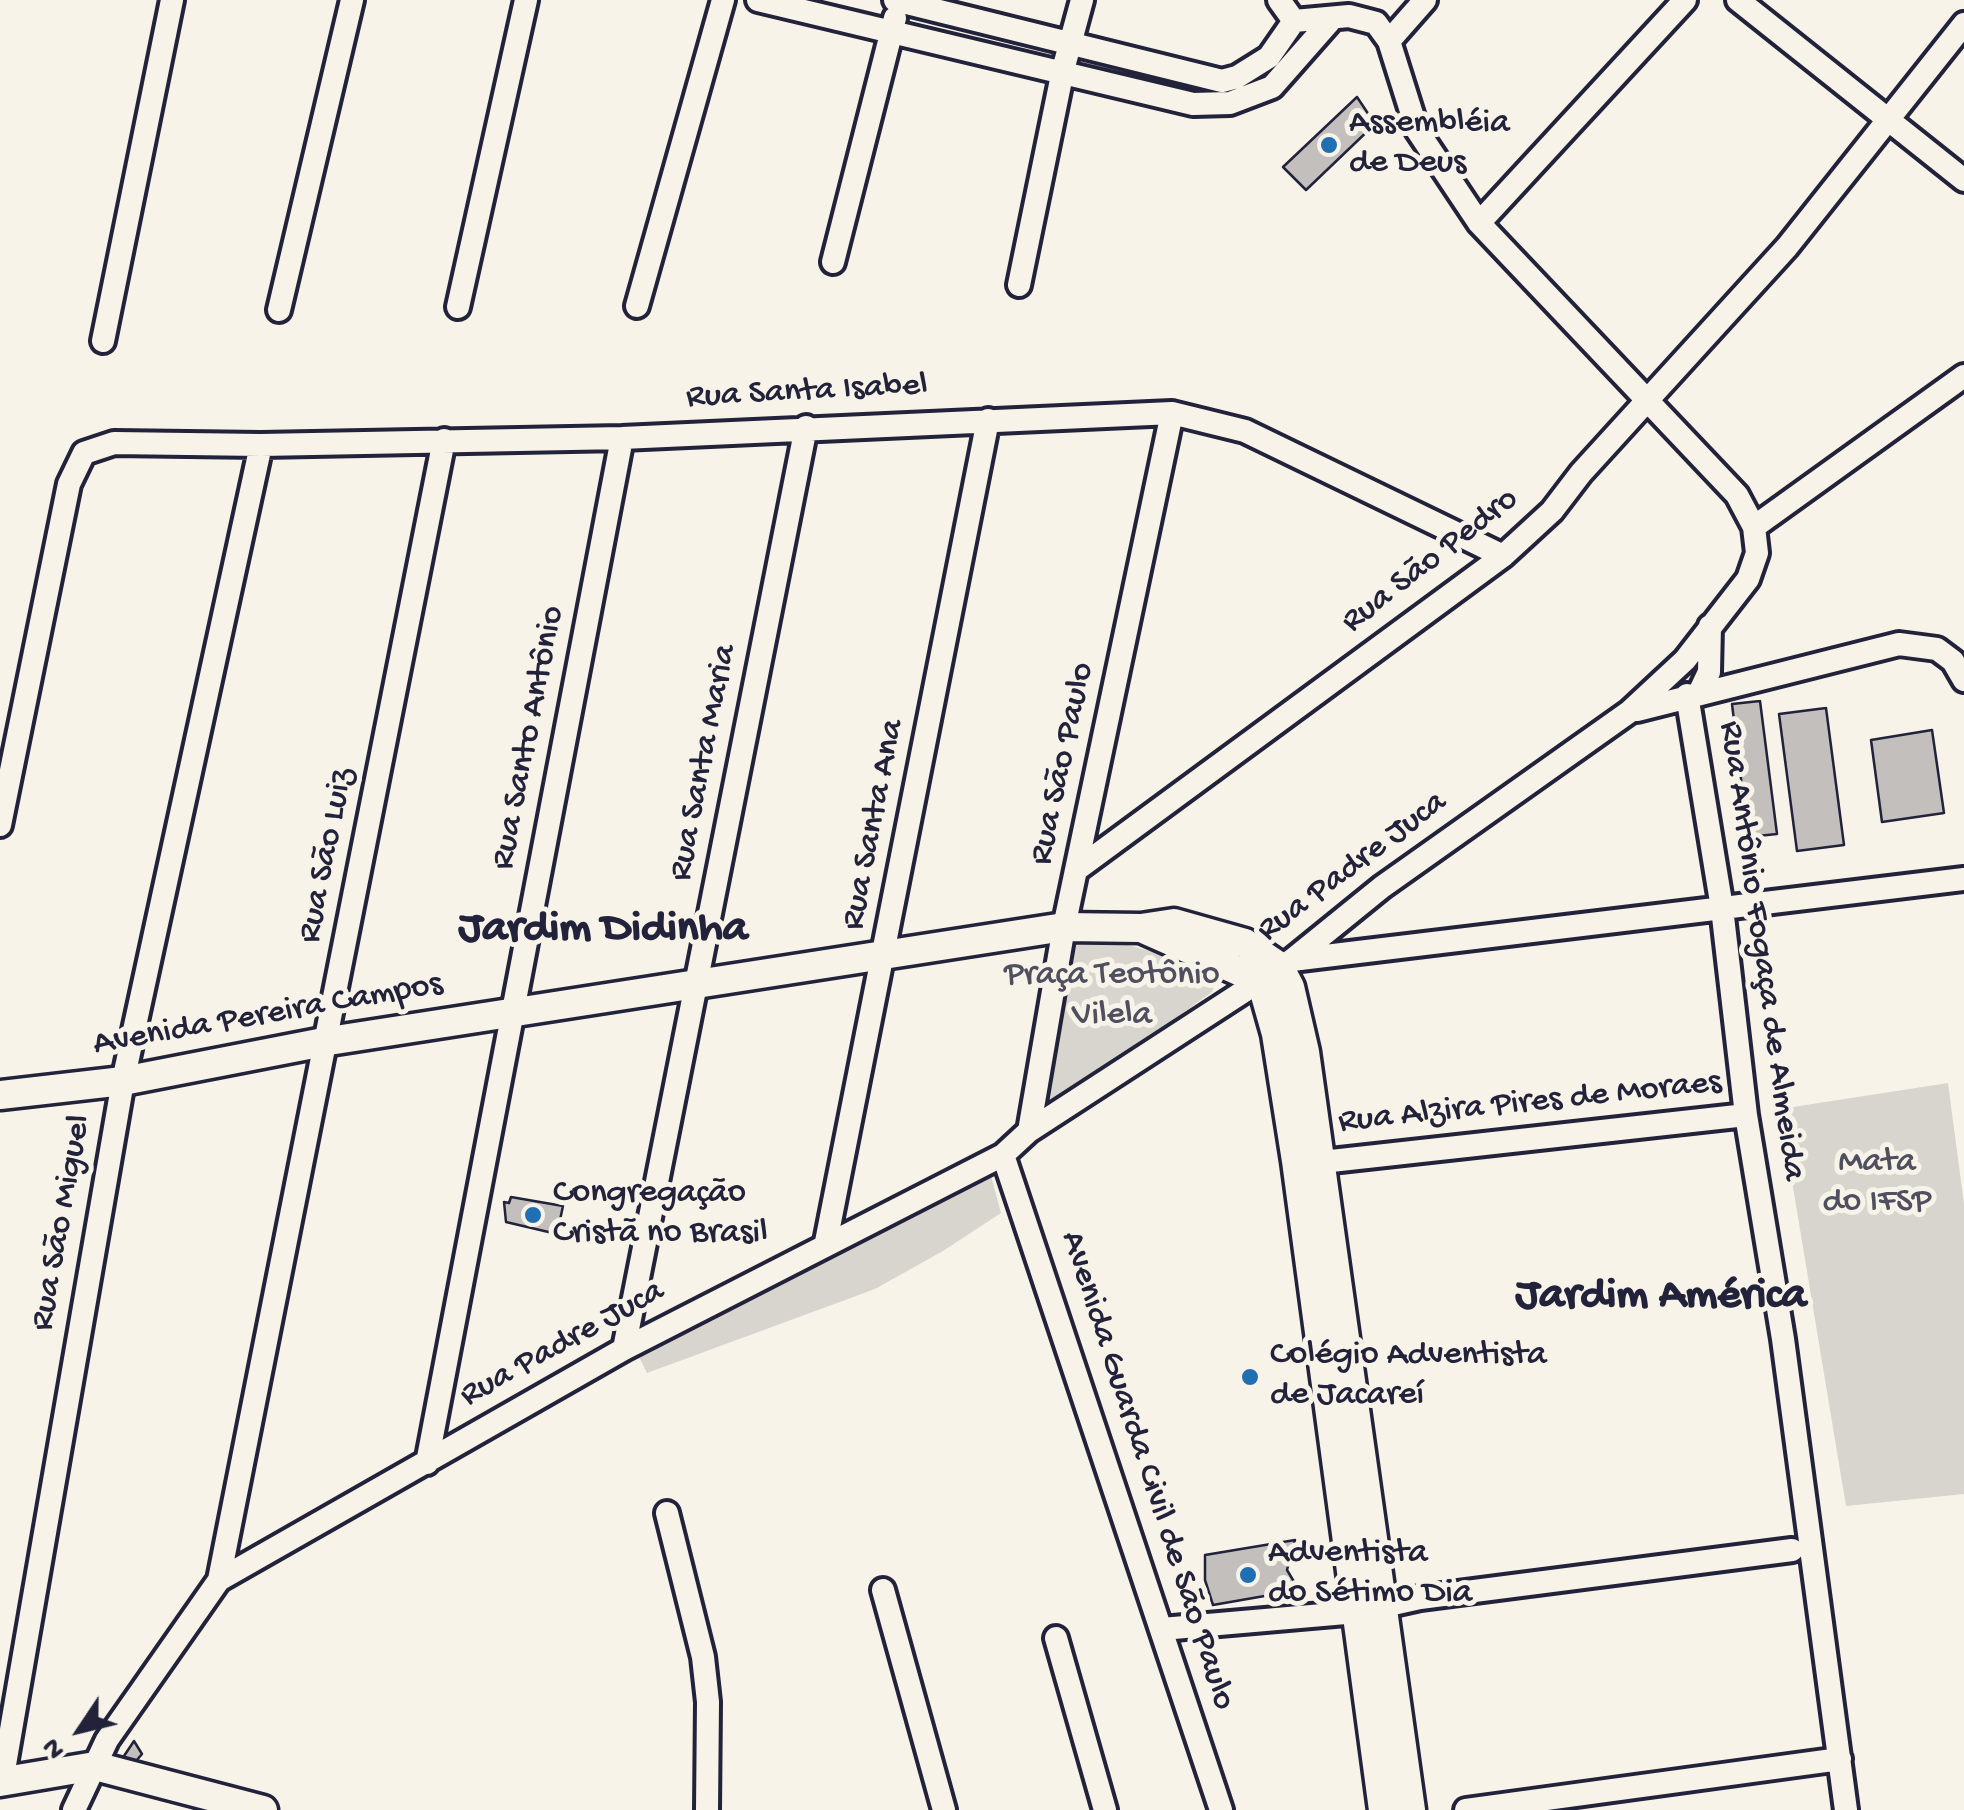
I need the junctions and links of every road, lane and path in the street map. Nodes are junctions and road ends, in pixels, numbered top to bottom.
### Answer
1 (172, 0) edge
2 (352, 0) edge
3 (526, 0) edge
4 (722, 0) edge
5 (758, 0) edge
6 (898, 0) edge
7 (1082, 0) edge
8 (1279, 0) edge
9 (1385, 0) edge
10 (1425, 0) edge
11 (1685, 0) edge
12 (1738, 0) edge
13 (1331, 20) junction
14 (1294, 21) junction
15 (1964, 24) edge
16 (892, 31) junction
17 (1382, 32) junction
18 (1070, 41) junction
19 (1063, 70) junction
20 (1892, 118) junction
21 (1964, 180) edge
22 (1479, 223) junction
23 (834, 262) dead end
24 (1020, 285) dead end
25 (637, 306) dead end
26 (458, 307) dead end
27 (279, 310) dead end
28 (104, 341) dead end
29 (1964, 376) edge
30 (1647, 405) junction
31 (1172, 413) junction
32 (988, 420) junction
33 (806, 426) junction
34 (622, 438) junction
35 (444, 440) junction
36 (261, 445) junction
37 (1754, 528) junction
38 (1503, 556) junction
39 (1710, 626) junction
40 (1964, 680) edge
41 (1693, 694) junction
42 (1629, 712) junction
43 (8, 739) edge
44 (0, 825) edge
45 (1080, 868) junction
46 (1964, 879) edge
47 (1722, 908) junction
48 (1064, 927) junction
49 (886, 952) junction
50 (1278, 969) junction
51 (696, 987) junction
52 (515, 1013) junction
53 (329, 1042) junction
54 (123, 1080) junction
55 (0, 1095) edge
56 (1746, 1115) junction
57 (1029, 1130) junction
58 (1004, 1155) junction
59 (1322, 1162) junction
60 (826, 1242) junction
61 (624, 1348) junction
62 (427, 1463) junction
63 (667, 1513) dead end
64 (1792, 1550) dead end
65 (219, 1580) junction
66 (882, 1590) dead end
67 (1368, 1610) junction
68 (1162, 1629) junction
69 (1056, 1638) dead end
70 (1840, 1759) junction
71 (95, 1766) junction
72 (1, 1782) edge
73 (74, 1810) edge
74 (263, 1810) edge
75 (707, 1810) edge
76 (944, 1810) edge
77 (1105, 1810) edge
78 (1221, 1810) edge
79 (1383, 1810) edge
80 (1410, 1810) edge
81 (1466, 1810) edge
82 (1846, 1810) edge

1 - 28 street
2 - 27 street
3 - 26 street
4 - 25 street
5 - 16 street
6 - 16 street
6 - 18 street
7 - 18 street
8 - 14 street
9 - 17 street
10 - 17 street
11 - 22 street
12 - 20 street
13 - 14 street
13 - 17 street
13 - 19 street
14 - 18 street
15 - 20 street, Rua São Pedro
16 - 19 street
16 - 23 street
17 - 22 street
18 - 19 street
19 - 24 street
20 - 21 street
20 - 30 street, Rua São Pedro
22 - 30 street
29 - 37 street
30 - 37 street
30 - 38 street, Rua São Pedro
31 - 32 street, Rua Santa Isabel
31 - 38 street, Rua Santa Isabel
31 - 45 street, Rua São Paulo
32 - 33 street, Rua Santa Isabel
32 - 49 street, Rua Santa Ana
33 - 34 street, Rua Santa Isabel
33 - 51 street, Rua Santa Maria
34 - 35 street, Rua Santa Isabel
34 - 52 street, Rua Santo Antônio
35 - 36 street, Rua Santa Isabel
35 - 53 street, Rua São Luiz
36 - 43 street, Rua Santa Isabel
36 - 54 street, Rua São Miguel
37 - 39 street, Rua Padre Juca
38 - 45 street, Rua São Pedro
39 - 41 street
39 - 42 street, Rua Padre Juca
40 - 41 street
41 - 42 street
41 - 47 street, Rua Antônio Fogaça de Almeida
42 - 50 street, Rua Padre Juca
43 - 44 street
45 - 48 street, Rua São Paulo
46 - 47 street
47 - 50 street
47 - 56 street, Rua Antônio Fogaça de Almeida
48 - 49 main road, Avenida Pereira Campos
48 - 50 main road, Avenida Pereira Campos
48 - 57 street, Rua São Paulo
49 - 51 main road, Avenida Pereira Campos
49 - 60 street, Rua Santa Ana
50 - 57 street, Rua Padre Juca
50 - 59 main road
50 - 67 main road
51 - 52 main road, Avenida Pereira Campos
51 - 61 street, Rua Santa Maria
52 - 53 main road, Avenida Pereira Campos
52 - 62 street, Rua Santo Antônio
53 - 54 main road, Avenida Pereira Campos
53 - 65 street, Rua São Luiz
54 - 55 main road, Avenida Pereira Campos
54 - 72 street, Rua São Miguel
56 - 59 street, Rua Alzira Pires de Moraes
56 - 70 street, Rua Antônio Fogaça de Almeida
57 - 58 street, Rua Padre Juca
58 - 60 street, Rua Padre Juca
58 - 68 street, Avenida Guarda Civil de São Paulo
59 - 67 main road
60 - 61 street, Rua Padre Juca
61 - 62 street, Rua Padre Juca
62 - 65 street, Rua Padre Juca
63 - 75 street
64 - 67 street
65 - 71 street, Rua Padre Juca
66 - 76 street
67 - 68 street
67 - 79 main road
67 - 80 main road
68 - 78 street, Avenida Guarda Civil de São Paulo
69 - 77 street
70 - 81 street
70 - 82 street, Rua Antônio Fogaça de Almeida
71 - 72 main road
71 - 73 street, Rua Padre Juca
71 - 74 main road

